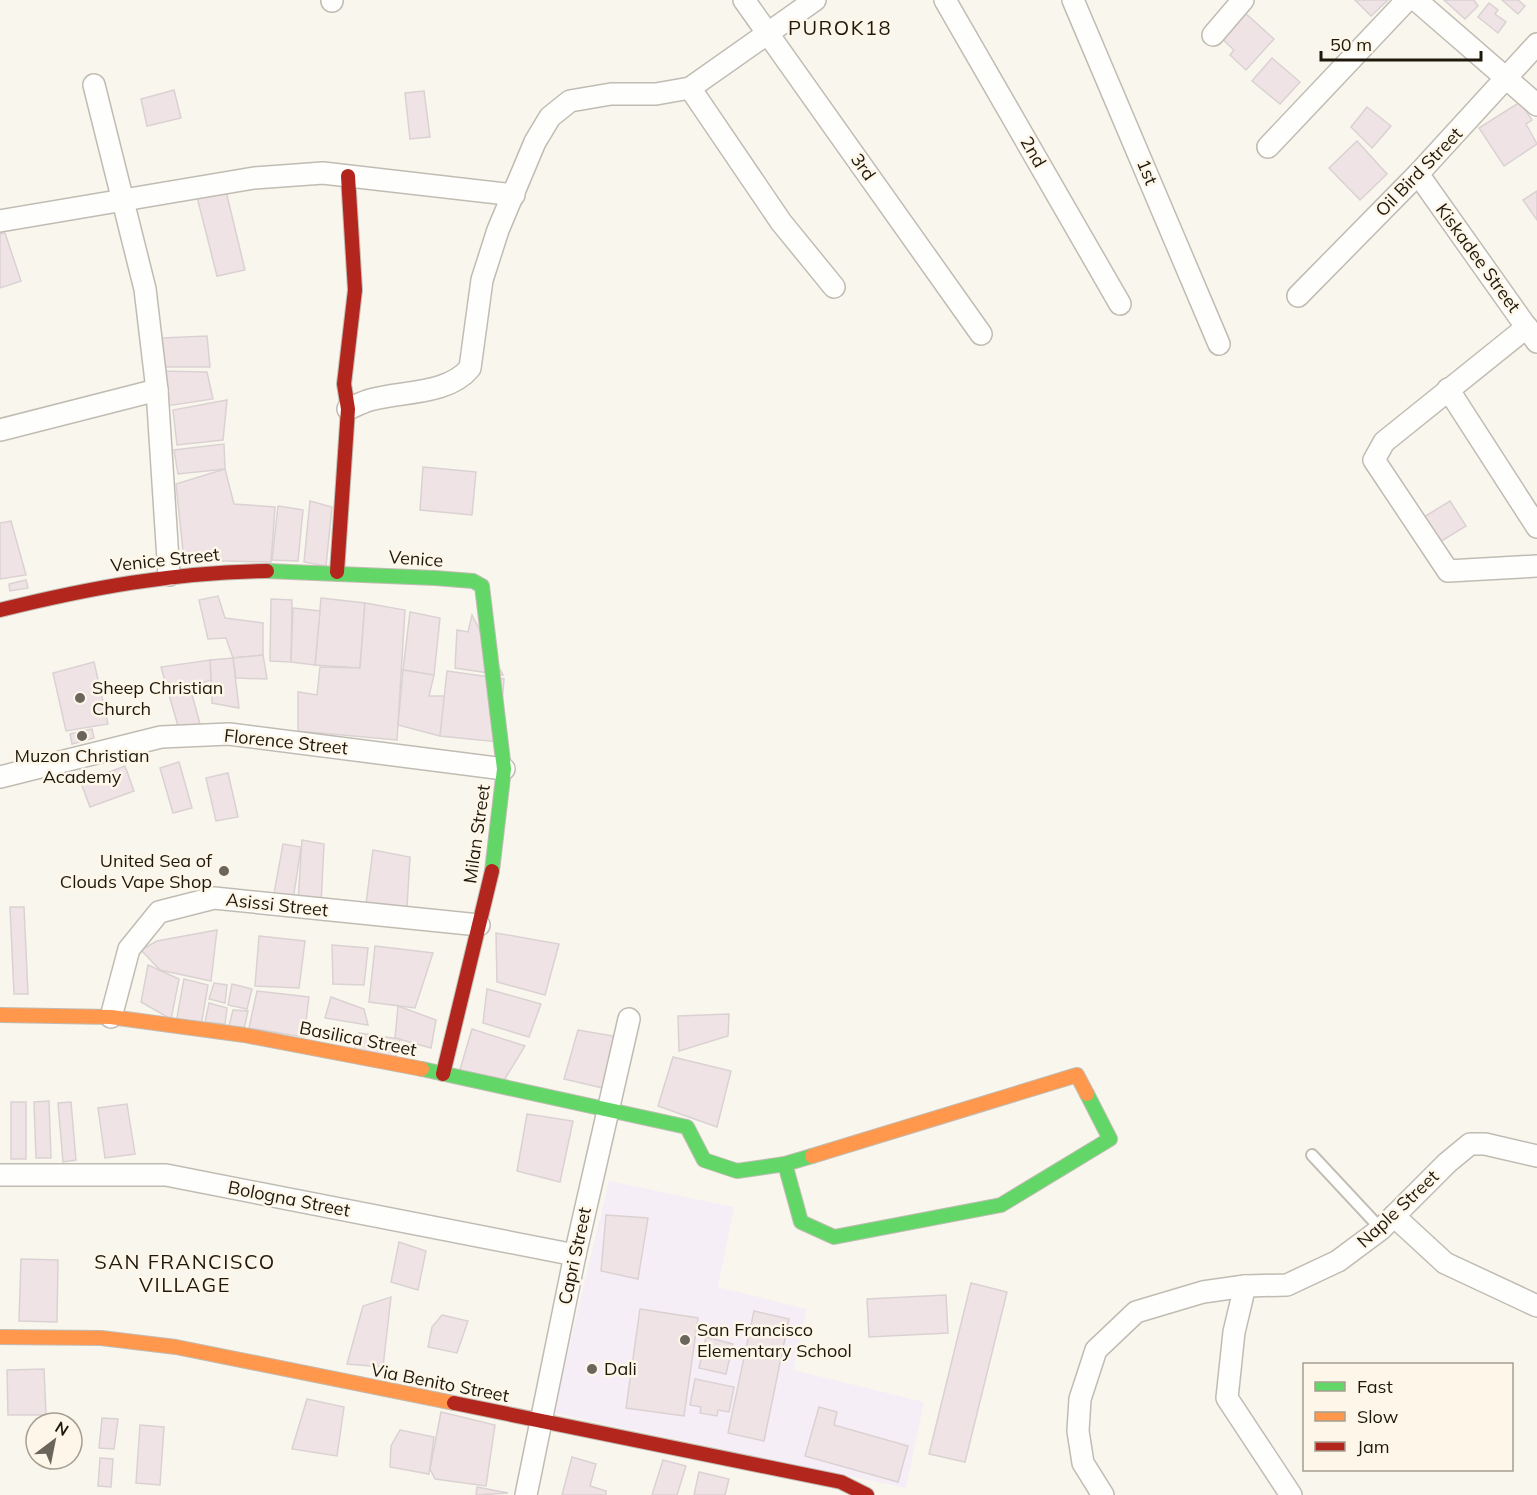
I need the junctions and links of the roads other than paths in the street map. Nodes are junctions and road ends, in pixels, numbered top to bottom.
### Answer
1 (744, 0) edge
2 (815, 0) edge
3 (945, 0) edge
4 (1073, 0) edge
5 (1243, 0) edge
6 (1407, 0) edge
7 (1416, 0) edge
8 (769, 35) junction
9 (1213, 35) dead end
10 (1537, 44) edge
11 (1508, 78) junction
12 (94, 85) dead end
13 (690, 88) junction
14 (1537, 105) edge
15 (1268, 147) dead end
16 (1418, 174) junction
17 (348, 176) junction
18 (514, 195) junction
19 (121, 202) junction
20 (0, 222) edge
21 (834, 287) dead end
22 (1298, 296) dead end
23 (1120, 304) dead end
24 (981, 334) dead end
25 (1532, 334) edge
26 (1219, 344) dead end
27 (1448, 389) junction
28 (157, 390) junction
29 (348, 410) junction
30 (0, 430) edge
31 (1537, 527) edge
32 (1537, 566) edge
33 (337, 572) junction
34 (170, 576) junction
35 (484, 595) joint
36 (0, 610) edge
37 (504, 769) junction
38 (0, 777) edge
39 (479, 925) junction
40 (0, 1015) edge
41 (111, 1017) junction
42 (629, 1019) dead end
43 (443, 1074) junction
44 (608, 1108) junction
45 (1312, 1155) dead end
46 (1537, 1156) edge
47 (785, 1164) junction
48 (0, 1175) edge
49 (1387, 1223) junction
50 (575, 1255) junction
51 (1245, 1286) junction
52 (1537, 1306) edge
53 (0, 1337) edge
54 (540, 1421) junction
55 (526, 1495) edge
56 (867, 1495) edge
57 (1103, 1495) edge
58 (1291, 1495) edge

1 - 8 street, 3rd
2 - 8 street
3 - 23 street, 2nd
4 - 26 street, 1st
5 - 9 street
6 - 15 street
7 - 11 street
8 - 13 street
8 - 24 street, 3rd
10 - 11 street, Oil Bird Street
11 - 14 street
11 - 16 street, Oil Bird Street
12 - 19 street
13 - 18 street
13 - 21 street
16 - 22 street, Oil Bird Street
16 - 25 street, Kiskadee Street
17 - 18 street
17 - 19 street
17 - 29 street
18 - 29 street
19 - 20 street
19 - 28 street
25 - 27 street
27 - 31 street
27 - 32 street
28 - 30 street
28 - 34 street
29 - 33 street
33 - 34 street, Venice Street
33 - 35 street, Venice
34 - 36 street, Venice Street
35 - 37 street, Milan Street
37 - 38 street, Florence Street
37 - 39 street, Milan Street
39 - 41 street, Asissi Street
39 - 43 street, Milan Street
40 - 41 street, Basilica Street
41 - 43 street, Basilica Street
42 - 44 street, Capri Street
43 - 44 street, Basilica Street
44 - 47 street, Basilica Street
44 - 50 street, Capri Street
45 - 49 lane
46 - 49 street, Naple Street
47 - 47 street, Basilica Street
48 - 50 street, Bologna Street
49 - 51 street, Naple Street
49 - 52 street
50 - 54 street, Capri Street
51 - 57 street, Naple Street
51 - 58 street
53 - 54 street, Via Benito Street
54 - 55 street, Capri Street
54 - 56 street, Via Benito Street

